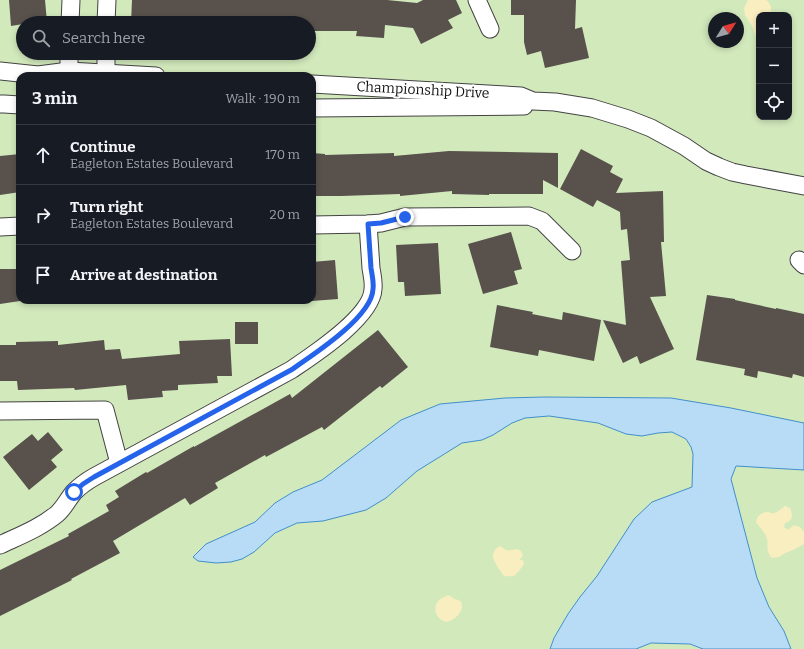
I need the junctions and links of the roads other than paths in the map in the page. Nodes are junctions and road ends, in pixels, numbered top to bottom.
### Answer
1 (70, 0) edge
2 (107, 0) edge
3 (477, 0) edge
4 (70, 16) edge
5 (106, 16) edge
6 (490, 29) dead end
7 (69, 60) edge
8 (106, 60) edge
9 (0, 71) edge
10 (69, 72) edge
11 (106, 72) edge
12 (16, 73) edge
13 (316, 84) edge
14 (532, 101) junction
15 (0, 104) edge
16 (16, 105) edge
17 (316, 108) edge
18 (804, 186) edge
19 (368, 224) junction
20 (316, 225) edge
21 (16, 226) edge
22 (0, 227) edge
23 (572, 251) dead end
24 (0, 411) edge
25 (119, 463) junction
26 (0, 545) edge

1 - 4 street
2 - 5 street
3 - 6 street
7 - 10 street
8 - 11 street
9 - 12 street
13 - 14 street, Championship Drive
14 - 17 street, Championship Drive
14 - 18 street, Championship Drive
15 - 16 street
19 - 20 street
19 - 23 street
19 - 25 street
21 - 22 street
24 - 25 street
25 - 26 street

